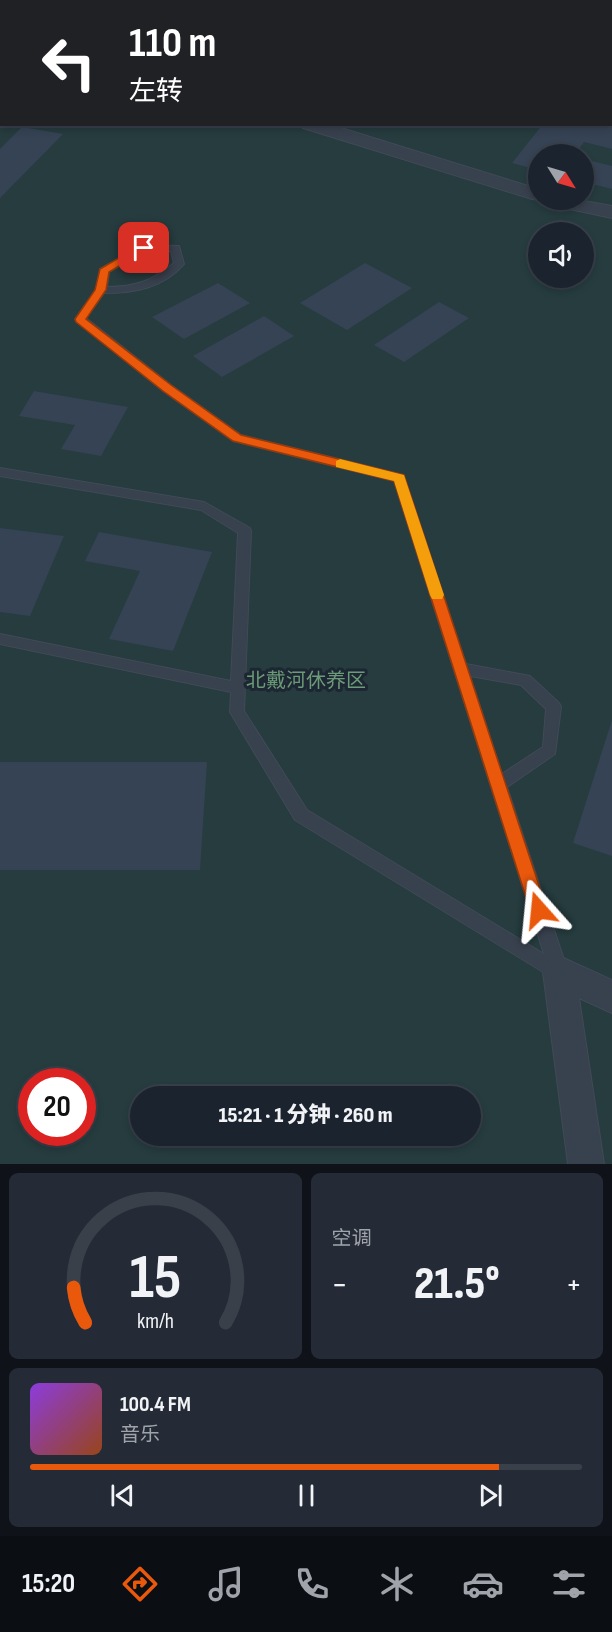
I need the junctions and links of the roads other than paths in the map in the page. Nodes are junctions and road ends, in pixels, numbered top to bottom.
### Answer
1 (315, 126) edge
2 (528, 192) edge
3 (594, 208) edge
4 (612, 212) edge
5 (101, 290) junction
6 (0, 472) edge
7 (0, 639) edge
8 (461, 669) junction
9 (238, 688) junction
10 (498, 785) junction
11 (559, 972) junction
12 (612, 997) edge
13 (586, 1164) edge

1 - 2 street
3 - 4 street
5 - 5 lane
5 - 8 lane
6 - 9 lane
7 - 9 lane
8 - 10 lane
8 - 10 lane
9 - 11 lane
10 - 11 lane
11 - 12 street
11 - 13 street

